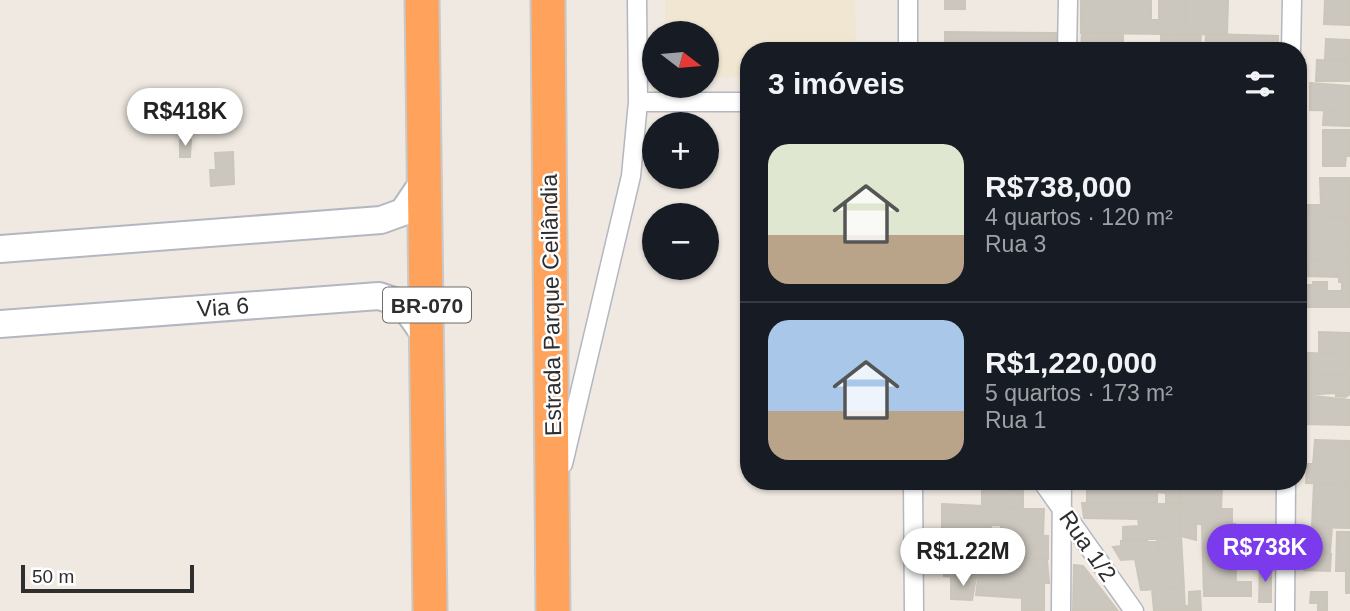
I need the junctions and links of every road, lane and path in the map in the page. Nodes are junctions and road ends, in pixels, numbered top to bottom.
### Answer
1 (422, 0) edge
2 (548, 0) edge
3 (637, 0) edge
4 (908, 0) edge
5 (1068, 0) edge
6 (1292, 0) edge
7 (908, 42) edge
8 (1067, 42) edge
9 (1292, 42) edge
10 (638, 102) junction
11 (740, 102) edge
12 (426, 178) junction
13 (0, 249) edge
14 (0, 324) edge
15 (427, 338) junction
16 (913, 490) edge
17 (1048, 490) edge
18 (1062, 490) edge
19 (1286, 490) edge
20 (553, 505) junction
21 (1062, 510) junction
22 (430, 611) edge
23 (553, 611) edge
24 (914, 611) edge
25 (1061, 611) edge
26 (1133, 611) edge
27 (1285, 611) edge

1 - 12 highway, BR-070
2 - 20 highway, Estrada Parque Ceilândia
3 - 10 street
4 - 7 street
5 - 8 street
6 - 9 street
10 - 11 street
10 - 20 street
12 - 13 main road
12 - 15 highway, BR-070
14 - 15 main road, Via 6
15 - 22 highway, BR-070
16 - 24 street
17 - 21 street, Rua 1/2
18 - 21 street
19 - 27 street
20 - 23 highway, Estrada Parque Ceilândia
21 - 25 street
21 - 26 street, Rua 1/2

